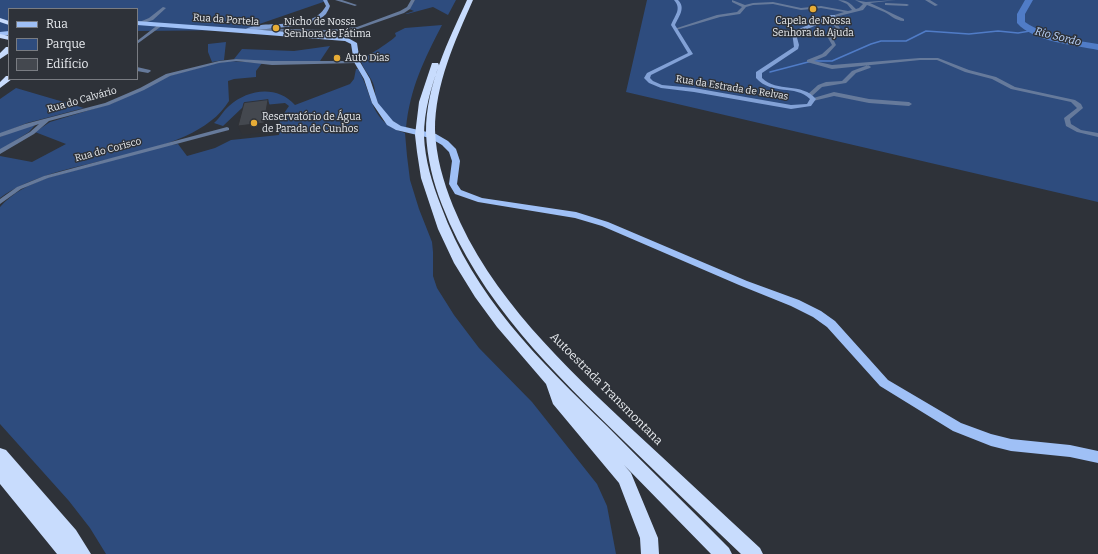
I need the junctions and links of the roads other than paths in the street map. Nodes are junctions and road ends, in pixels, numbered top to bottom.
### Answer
1 (325, 0) edge
2 (337, 0) edge
3 (413, 0) edge
4 (465, 0) edge
5 (470, 0) edge
6 (676, 0) edge
7 (840, 0) edge
8 (894, 0) edge
9 (927, 0) edge
10 (733, 1) edge
11 (858, 1) edge
12 (868, 4) junction
13 (355, 5) dead end
14 (907, 5) dead end
15 (936, 5) dead end
16 (744, 6) junction
17 (164, 8) dead end
18 (852, 11) junction
19 (833, 16) junction
20 (902, 20) dead end
21 (138, 24) edge
22 (162, 25) junction
23 (247, 30) junction
24 (676, 30) junction
25 (138, 41) edge
26 (8, 50) edge
27 (0, 57) edge
28 (357, 62) junction
29 (884, 62) junction
30 (138, 69) edge
31 (148, 71) dead end
32 (8, 78) edge
33 (0, 84) edge
34 (812, 97) junction
35 (909, 104) dead end
36 (47, 120) junction
37 (227, 129) dead end
38 (1098, 135) edge
39 (0, 136) edge
40 (0, 152) edge
41 (0, 202) edge
42 (461, 252) junction
43 (552, 383) junction
44 (0, 454) edge
45 (1098, 457) edge
46 (0, 472) edge
47 (67, 554) edge
48 (82, 554) edge
49 (650, 554) edge
50 (724, 554) edge
51 (754, 554) edge

1 - 23 street
2 - 13 street
3 - 23 street
4 - 42 highway, Autoestrada Transmontana
5 - 42 highway, Autoestrada Transmontana
6 - 24 street
7 - 18 street
8 - 12 street
9 - 15 street
10 - 16 street
11 - 12 street
12 - 14 street
12 - 18 street
12 - 20 street
16 - 18 street
16 - 24 street
17 - 21 street
18 - 19 street
19 - 29 street
19 - 34 street, Rua da Estrada de Relvas
21 - 22 main road, Rua da Portela
22 - 23 main road, Rua da Portela
22 - 25 street
23 - 28 main road, Rua da Portela
24 - 34 street, Rua da Estrada de Relvas
26 - 27 highway
28 - 36 street, Rua do Calvário
28 - 45 main road, Rua da Portela
29 - 34 street
29 - 38 street
30 - 31 street
32 - 33 highway
34 - 35 street
36 - 39 street, Rua do Calvário
36 - 40 street
37 - 41 street, Rua do Corisco
42 - 43 highway, Autoestrada Transmontana
42 - 51 highway, Autoestrada Transmontana
43 - 49 highway
43 - 50 highway, Autoestrada Transmontana
44 - 48 highway
46 - 47 highway

